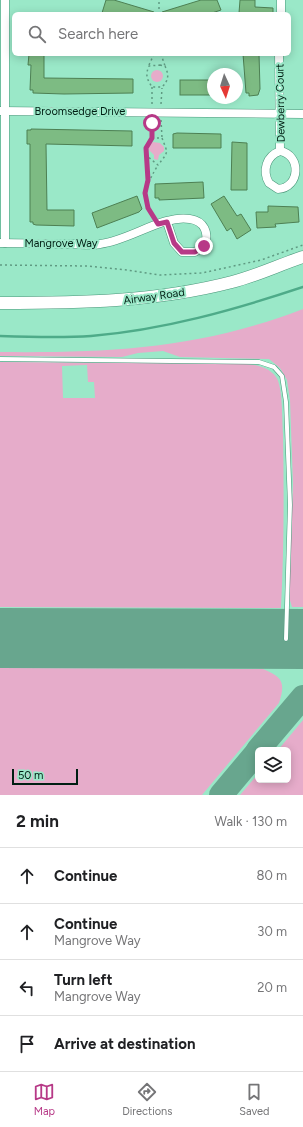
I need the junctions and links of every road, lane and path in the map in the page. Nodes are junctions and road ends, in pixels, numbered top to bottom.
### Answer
1 (5, 0) edge
2 (160, 0) edge
3 (281, 0) edge
4 (159, 12) edge
5 (281, 12) edge
6 (153, 56) edge
7 (162, 56) edge
8 (279, 56) edge
9 (149, 66) junction
10 (165, 66) junction
11 (151, 76) dead end
12 (147, 77) junction
13 (152, 87) junction
14 (162, 87) junction
15 (3, 111) edge
16 (156, 112) junction
17 (281, 114) junction
18 (303, 114) edge
19 (152, 138) junction
20 (162, 138) junction
21 (146, 148) junction
22 (149, 148) dead end
23 (280, 151) junction
24 (146, 156) junction
25 (158, 165) junction
26 (148, 180) junction
27 (167, 222) junction
28 (158, 224) junction
29 (2, 243) edge
30 (303, 245) edge
31 (303, 257) edge
32 (0, 265) edge
33 (0, 303) edge
34 (0, 359) edge
35 (286, 639) dead end

1 - 15 street
2 - 4 path
3 - 5 street
6 - 9 path
7 - 10 path
8 - 17 street, Dewberry Court
9 - 10 path
9 - 12 path
10 - 14 path
11 - 12 path
12 - 13 path
13 - 14 path
13 - 16 path
14 - 16 path
15 - 16 street, Broomsedge Drive
15 - 29 street
16 - 17 street, Broomsedge Drive
16 - 19 path
16 - 20 path
17 - 18 street, Broomsedge Drive
17 - 23 street, Dewberry Court
19 - 20 path
19 - 21 path
20 - 25 path
21 - 22 path
21 - 24 path
23 - 23 street, Dewberry Court
24 - 25 path
24 - 26 path
25 - 26 path
26 - 28 path
27 - 27 street, Mangrove Way
27 - 28 street, Mangrove Way
28 - 29 street, Mangrove Way
30 - 32 path
31 - 33 main road, Airway Road
34 - 35 lane

